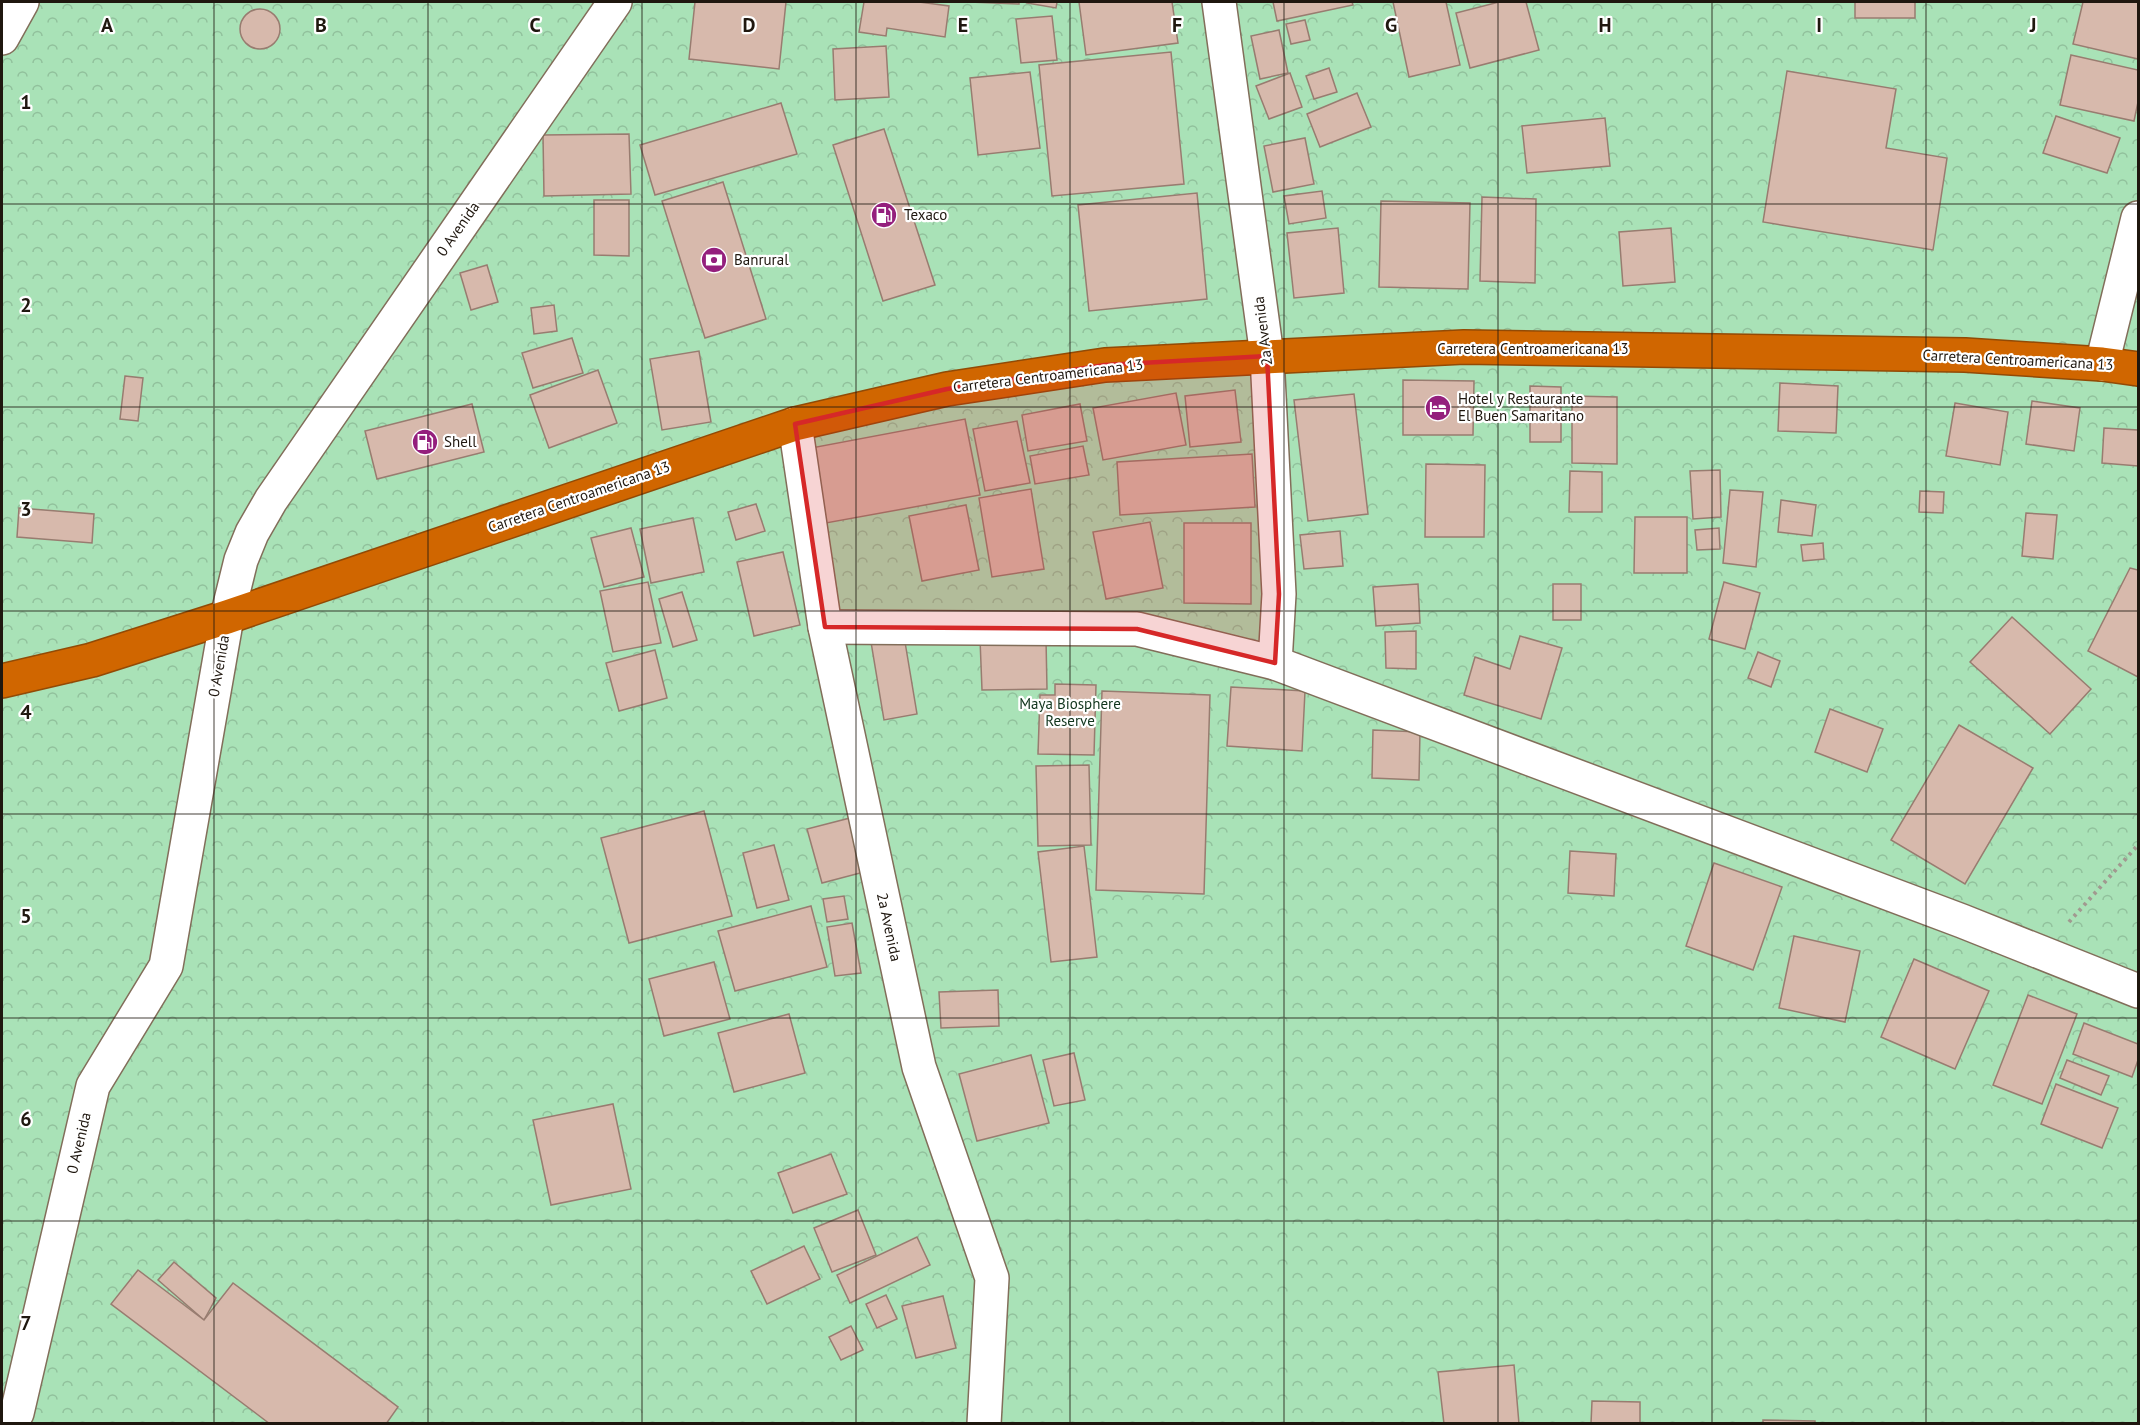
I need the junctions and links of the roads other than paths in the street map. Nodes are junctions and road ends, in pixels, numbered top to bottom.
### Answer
1 (22, 2) edge
2 (615, 2) edge
3 (1219, 2) edge
4 (2, 38) edge
5 (2139, 218) edge
6 (1267, 356) junction
7 (2102, 364) junction
8 (2139, 369) edge
9 (795, 424) junction
10 (227, 616) junction
11 (825, 627) junction
12 (1275, 663) junction
13 (2, 681) edge
14 (2139, 991) edge
15 (16, 1413) dead end
16 (984, 1424) edge

1 - 4 street
2 - 10 street, 0 Avenida
3 - 6 street, 2a Avenida
5 - 7 street
6 - 7 highway, Carretera Centroamericana 13
6 - 9 highway, Carretera Centroamericana 13
6 - 12 street, 2a Avenida
7 - 8 highway, Carretera Centroamericana 13
9 - 10 highway, Carretera Centroamericana 13
9 - 11 street, 2a Avenida
10 - 13 highway, Carretera Centroamericana 13
10 - 15 street, 0 Avenida
11 - 12 street
11 - 16 street, 2a Avenida
12 - 14 street

